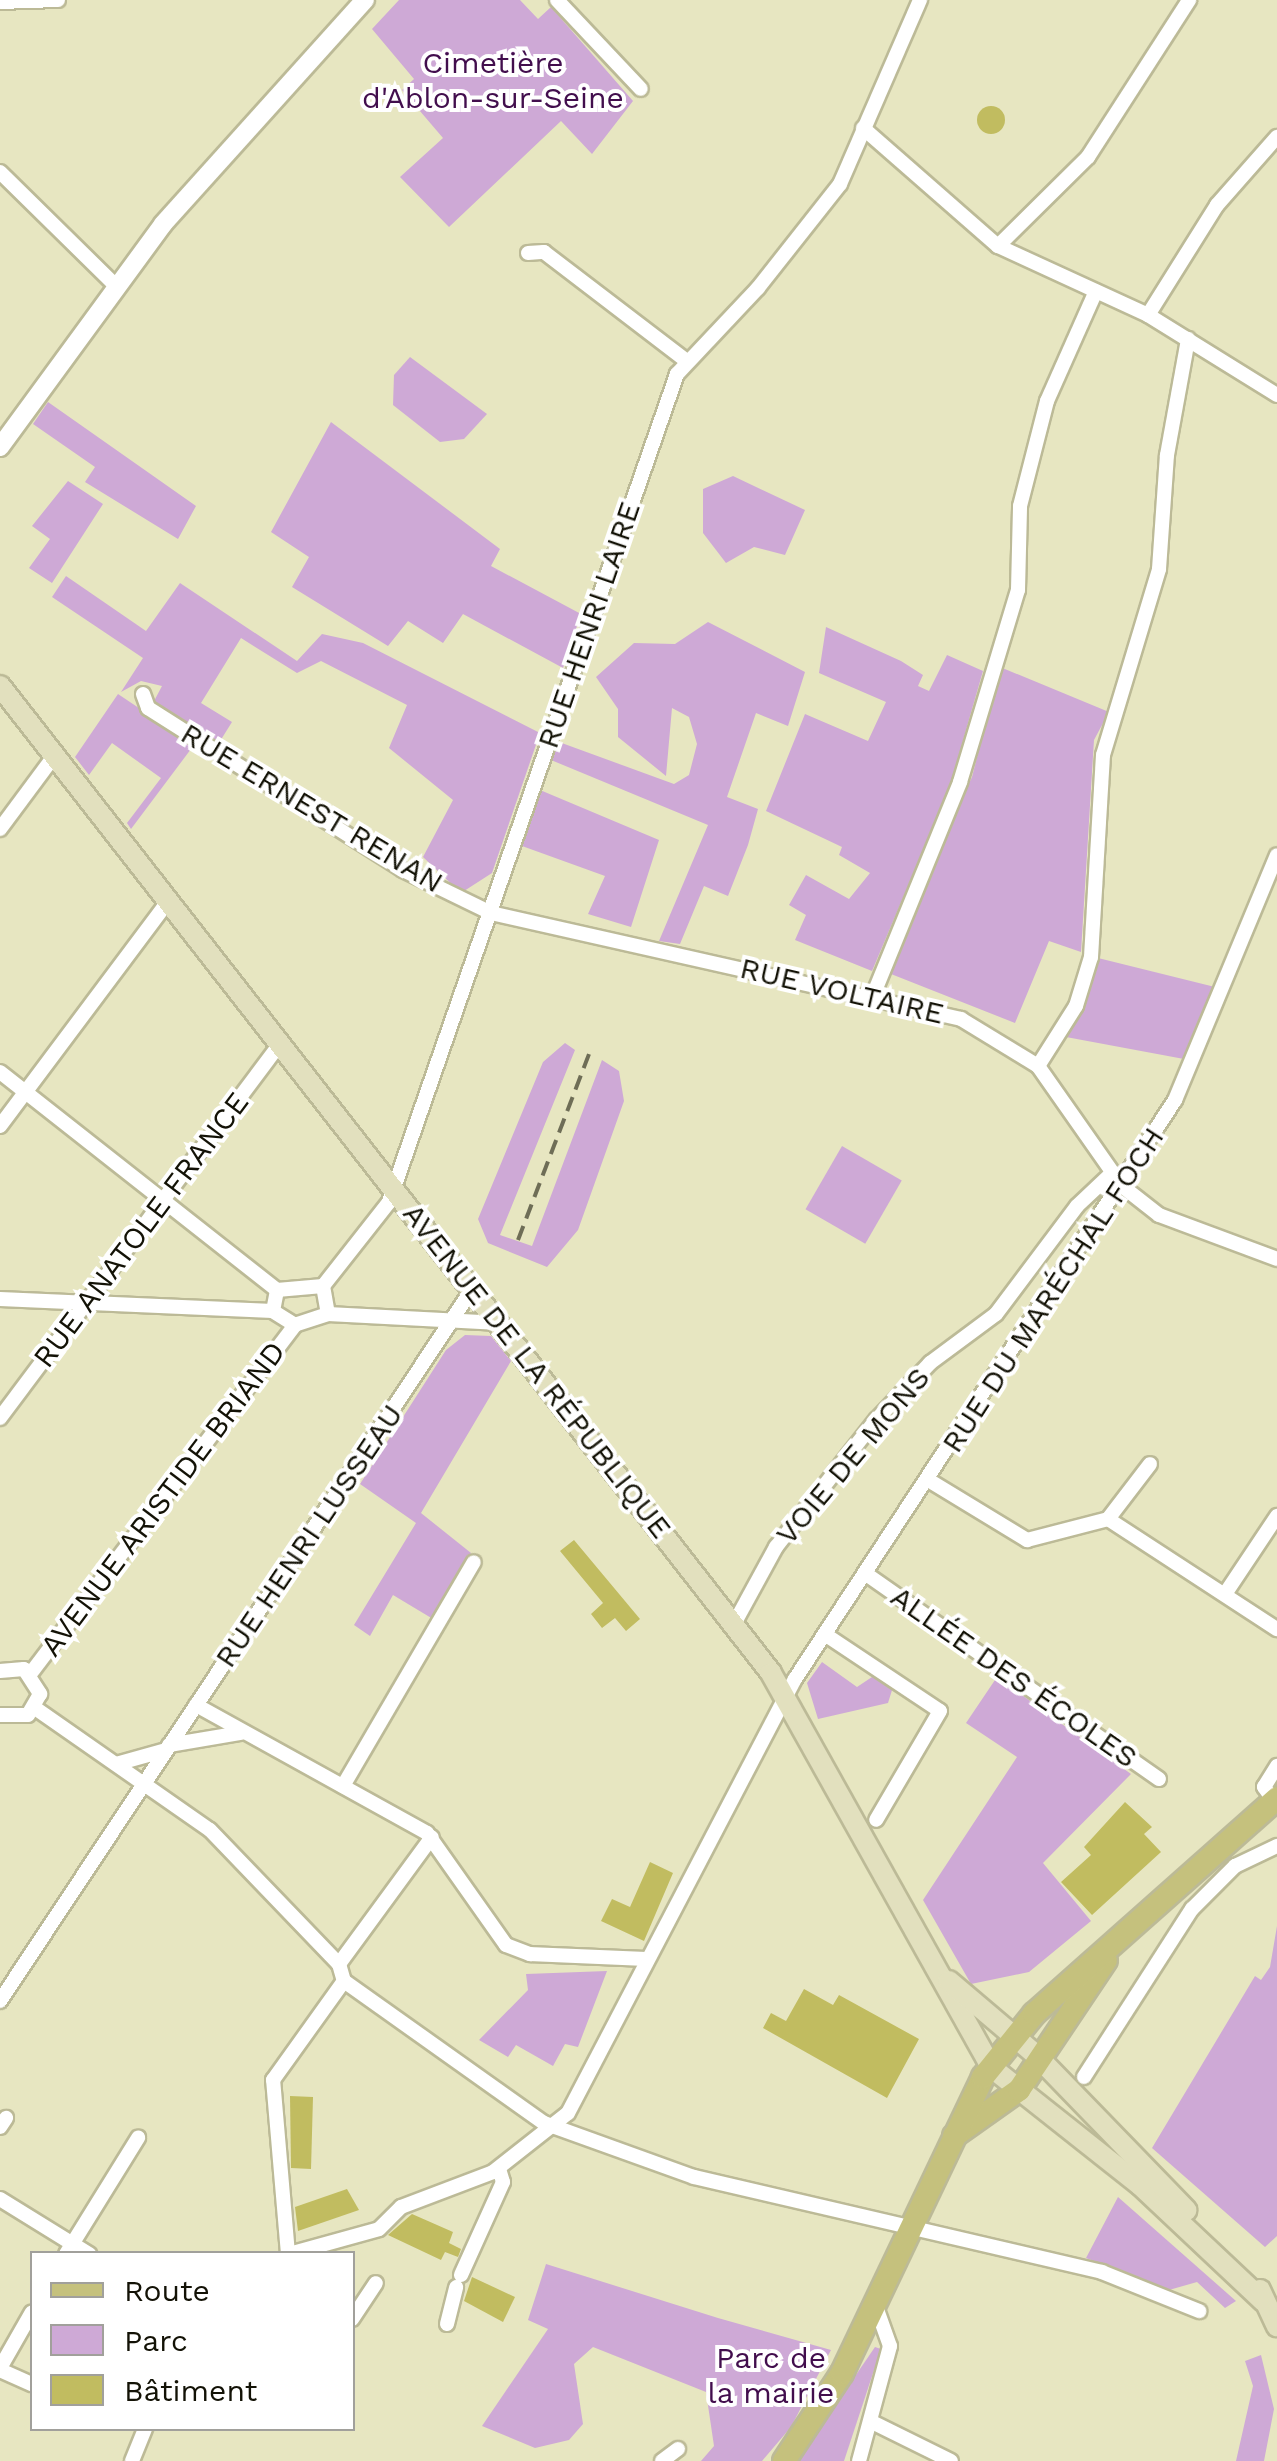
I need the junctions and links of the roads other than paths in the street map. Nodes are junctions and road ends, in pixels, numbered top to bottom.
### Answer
1 (58, 0) edge
2 (365, 0) edge
3 (557, 0) edge
4 (920, 0) edge
5 (1190, 0) edge
6 (0, 2) edge
7 (641, 89) dead end
8 (864, 128) junction
9 (1277, 137) edge
10 (0, 172) edge
11 (998, 246) junction
12 (528, 254) dead end
13 (116, 286) junction
14 (1096, 291) junction
15 (1148, 315) junction
16 (1188, 340) junction
17 (688, 362) junction
18 (1277, 395) edge
19 (0, 448) edge
20 (0, 686) edge
21 (143, 694) dead end
22 (55, 755) junction
23 (0, 829) edge
24 (1277, 855) edge
25 (169, 900) junction
26 (491, 912) junction
27 (872, 998) junction
28 (280, 1042) junction
29 (1038, 1066) junction
30 (0, 1072) edge
31 (25, 1092) junction
32 (0, 1126) edge
33 (1112, 1173) junction
34 (393, 1186) junction
35 (1122, 1186) junction
36 (164, 1202) junction
37 (1277, 1260) edge
38 (323, 1286) junction
39 (474, 1288) junction
40 (277, 1290) junction
41 (0, 1298) edge
42 (87, 1302) junction
43 (274, 1311) junction
44 (328, 1314) junction
45 (449, 1321) junction
46 (500, 1323) junction
47 (295, 1325) junction
48 (0, 1418) edge
49 (1150, 1464) dead end
50 (930, 1482) junction
51 (1277, 1516) edge
52 (1108, 1519) junction
53 (474, 1562) dead end
54 (869, 1576) junction
55 (1225, 1594) junction
56 (734, 1624) junction
57 (1277, 1629) edge
58 (829, 1636) junction
59 (0, 1671) edge
60 (31, 1673) junction
61 (787, 1702) junction
62 (196, 1705) junction
63 (35, 1708) junction
64 (0, 1715) edge
65 (242, 1733) junction
66 (168, 1747) junction
67 (116, 1764) junction
68 (1277, 1766) edge
69 (1158, 1779) dead end
70 (145, 1784) junction
71 (343, 1786) junction
72 (1275, 1802) edge
73 (876, 1820) dead end
74 (432, 1837) junction
75 (1277, 1846) edge
76 (1111, 1949) junction
77 (645, 1958) junction
78 (338, 1964) junction
79 (944, 1976) junction
80 (344, 1981) junction
81 (0, 2002) edge
82 (1014, 2037) junction
83 (1042, 2062) junction
84 (990, 2066) junction
85 (1084, 2078) dead end
86 (1020, 2090) junction
87 (556, 2125) junction
88 (954, 2136) junction
89 (138, 2138) dead end
90 (499, 2169) junction
91 (0, 2199) edge
92 (908, 2228) junction
93 (69, 2249) edge
94 (295, 2251) edge
95 (298, 2251) edge
96 (376, 2283) dead end
97 (1271, 2299) edge
98 (874, 2301) junction
99 (1199, 2311) dead end
100 (355, 2314) edge
101 (30, 2316) edge
102 (447, 2324) dead end
103 (1277, 2326) edge
104 (0, 2369) edge
105 (30, 2383) edge
106 (872, 2422) junction
107 (141, 2431) edge
108 (678, 2449) dead end
109 (132, 2461) edge
110 (662, 2461) edge
111 (784, 2461) edge
112 (859, 2461) edge
113 (951, 2461) edge

1 - 6 street
2 - 13 street
3 - 7 street
4 - 8 street, RUE HENRI LAIRE
5 - 11 street
8 - 11 street
8 - 17 street, RUE HENRI LAIRE
9 - 15 street
10 - 13 street
11 - 14 street
12 - 17 street
13 - 19 street
14 - 15 street
14 - 27 street
15 - 16 street
16 - 18 street
16 - 29 street
17 - 26 street, RUE HENRI LAIRE
20 - 22 main road, AVENUE DE LA RÉPUBLIQUE
21 - 26 street, RUE ERNEST RENAN
22 - 23 street
22 - 25 main road, AVENUE DE LA RÉPUBLIQUE
24 - 35 street, RUE DU MARÉCHAL FOCH
25 - 28 main road, AVENUE DE LA RÉPUBLIQUE
25 - 31 street
26 - 27 street, RUE VOLTAIRE
26 - 34 street, RUE HENRI LAIRE
27 - 29 street, RUE VOLTAIRE
28 - 34 main road, AVENUE DE LA RÉPUBLIQUE
28 - 36 street, RUE ANATOLE FRANCE
29 - 33 street, RUE VOLTAIRE
30 - 31 street
31 - 32 street
31 - 36 street
33 - 35 street, RUE VOLTAIRE
33 - 56 street, VOIE DE MONS
34 - 38 street, RUE HENRI LAIRE
34 - 39 main road, AVENUE DE LA RÉPUBLIQUE
35 - 37 street, RUE VOLTAIRE
35 - 50 street, RUE DU MARÉCHAL FOCH
36 - 40 street
36 - 42 street, RUE ANATOLE FRANCE
38 - 40 street
38 - 44 street
39 - 45 street, RUE HENRI LUSSEAU
39 - 46 main road, AVENUE DE LA RÉPUBLIQUE
40 - 43 street
41 - 42 street
42 - 43 street
42 - 48 street, RUE ANATOLE FRANCE
43 - 47 street
44 - 45 street
44 - 47 street
45 - 46 street
45 - 62 street, RUE HENRI LUSSEAU
46 - 56 main road, AVENUE DE LA RÉPUBLIQUE
47 - 60 street, AVENUE ARISTIDE BRIAND
49 - 52 street
50 - 52 street
50 - 54 street, RUE DU MARÉCHAL FOCH
51 - 55 street
52 - 55 street
53 - 71 street
54 - 58 street, RUE DU MARÉCHAL FOCH
54 - 69 street, ALLÉE DES ÉCOLES
55 - 57 street
56 - 61 main road, AVENUE DE LA RÉPUBLIQUE
58 - 61 street, RUE DU MARÉCHAL FOCH
58 - 73 street
59 - 60 street
60 - 63 street
61 - 77 street, RUE DU MARÉCHAL FOCH
61 - 79 main road, AVENUE DE LA RÉPUBLIQUE
62 - 65 street
62 - 66 street, RUE HENRI LUSSEAU
63 - 64 street
63 - 67 street
65 - 66 street
65 - 71 street
66 - 67 street
66 - 70 street, RUE HENRI LUSSEAU
67 - 70 street
68 - 72 street
70 - 78 street
70 - 81 street, RUE HENRI LUSSEAU
71 - 74 street
72 - 76 main road
74 - 77 street
74 - 78 street
75 - 85 street
76 - 82 main road
76 - 83 main road
77 - 87 street, RUE DU MARÉCHAL FOCH
78 - 80 street
79 - 82 main road
79 - 84 main road, AVENUE DE LA RÉPUBLIQUE
80 - 87 street
80 - 94 street
82 - 83 main road
82 - 84 main road
83 - 86 main road
83 - 97 main road
84 - 86 main road, AVENUE DE LA RÉPUBLIQUE
84 - 88 main road
86 - 88 main road
86 - 97 main road, AVENUE DE LA RÉPUBLIQUE
87 - 90 street
87 - 92 street
88 - 92 main road
89 - 93 street
90 - 95 street
90 - 102 street
91 - 93 street
92 - 98 main road
92 - 99 street
96 - 100 street
97 - 103 main road
98 - 106 street
98 - 111 main road
101 - 104 street
104 - 105 street
106 - 112 street
106 - 113 street
107 - 109 street
108 - 110 street

